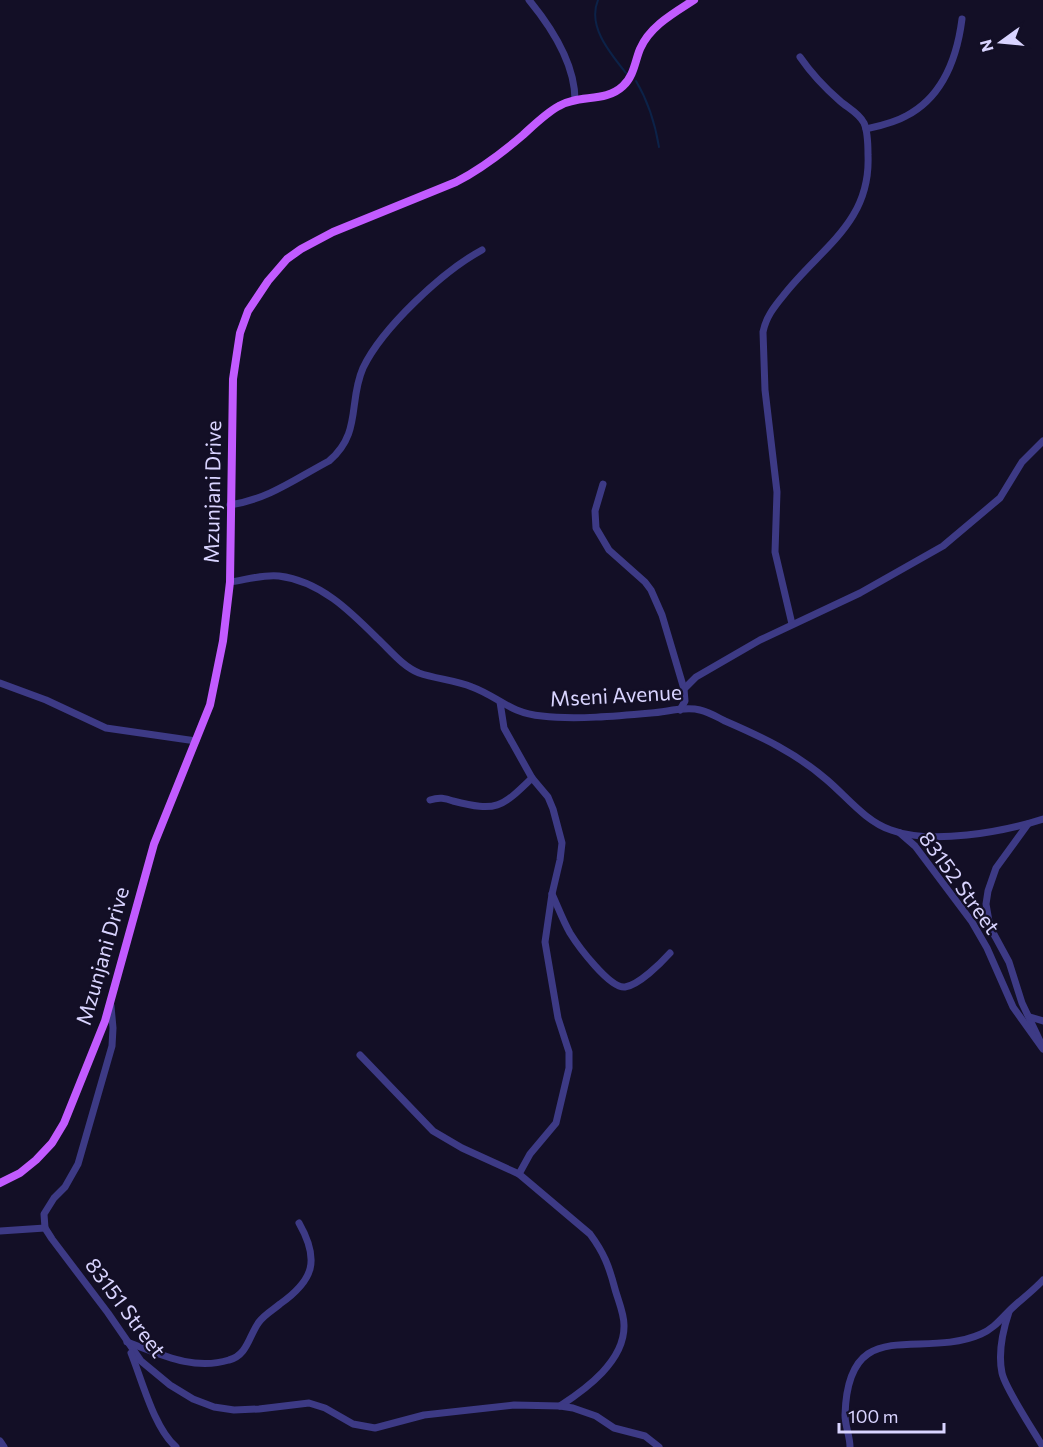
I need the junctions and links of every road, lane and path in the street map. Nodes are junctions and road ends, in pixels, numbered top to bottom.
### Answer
1 (529, 0) edge
2 (694, 0) edge
3 (962, 19) dead end
4 (800, 57) dead end
5 (575, 100) junction
6 (866, 129) junction
7 (482, 250) dead end
8 (1043, 441) edge
9 (603, 484) dead end
10 (230, 506) junction
11 (230, 582) junction
12 (792, 624) junction
13 (0, 683) edge
14 (684, 689) junction
15 (500, 702) junction
16 (681, 710) junction
17 (196, 741) junction
18 (532, 778) junction
19 (430, 800) dead end
20 (1043, 819) edge
21 (1028, 824) junction
22 (899, 832) junction
23 (552, 894) junction
24 (670, 953) dead end
25 (110, 1004) junction
26 (1030, 1017) junction
27 (1043, 1021) edge
28 (1043, 1049) edge
29 (360, 1055) dead end
30 (519, 1174) junction
31 (0, 1183) edge
32 (299, 1223) dead end
33 (45, 1228) junction
34 (0, 1231) edge
35 (1043, 1280) edge
36 (1010, 1310) junction
37 (127, 1342) junction
38 (560, 1406) junction
39 (0, 1441) edge
40 (4, 1447) edge
41 (176, 1447) edge
42 (659, 1447) edge
43 (850, 1447) edge
44 (1043, 1447) edge

1 - 5 street
2 - 5 main road, Mzunjani Drive
3 - 6 street
4 - 6 street
5 - 10 main road, Mzunjani Drive
6 - 12 street
7 - 10 street
8 - 12 street
9 - 14 street
10 - 11 main road, Mzunjani Drive
11 - 15 street, Mseni Avenue
11 - 17 main road, Mzunjani Drive
12 - 14 street
13 - 17 street
14 - 16 street
15 - 16 street, Mseni Avenue
15 - 18 street
16 - 22 street, Mseni Avenue
17 - 25 main road, Mzunjani Drive
18 - 19 street
18 - 23 street
20 - 21 street, Mseni Avenue
21 - 22 street, Mseni Avenue
21 - 26 street, 83152 Street
22 - 28 street, 83152 Street
23 - 24 street
23 - 30 street
25 - 31 main road, Mzunjani Drive
25 - 33 street
26 - 27 street
26 - 28 street, 83152 Street
29 - 30 street
30 - 38 street
32 - 37 street
33 - 34 street
33 - 37 street, 83151 Street
35 - 36 street
36 - 43 street
36 - 44 street
37 - 38 street, 83151 Street
37 - 41 street
38 - 42 street, 83151 Street
39 - 40 street

